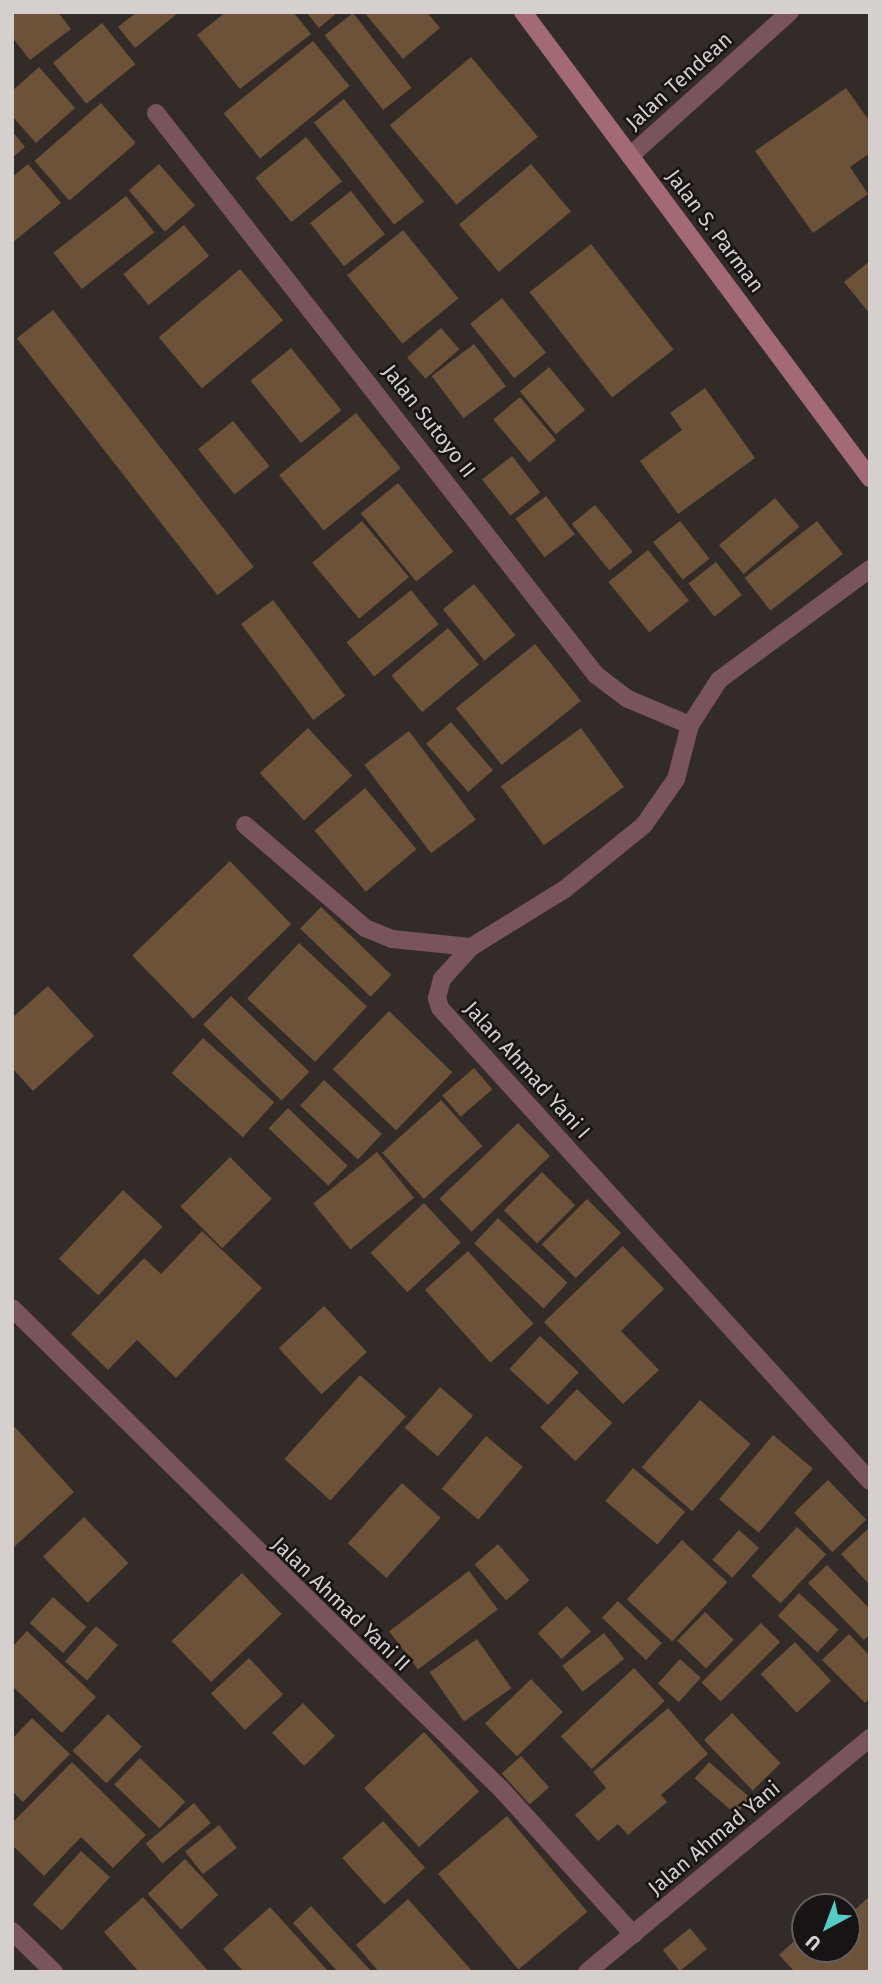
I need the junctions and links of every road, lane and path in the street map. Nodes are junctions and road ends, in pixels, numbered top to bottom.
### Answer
1 (523, 12) edge
2 (790, 12) edge
3 (156, 113) dead end
4 (630, 156) junction
5 (870, 478) edge
6 (870, 569) edge
7 (690, 725) junction
8 (245, 825) dead end
9 (471, 947) junction
10 (12, 1308) edge
11 (870, 1481) edge
12 (870, 1738) edge
13 (12, 1931) edge
14 (634, 1935) junction
15 (54, 1972) edge
16 (587, 1972) edge

1 - 4 street, Jalan S. Parman
2 - 4 street, Jalan Tendean
3 - 7 street, Jalan Sutoyo II
4 - 5 street, Jalan S. Parman
6 - 7 street, Jalan Ahmad Yani I
7 - 9 street, Jalan Ahmad Yani I
8 - 9 street
9 - 11 street, Jalan Ahmad Yani I
10 - 14 street, Jalan Ahmad Yani II
12 - 14 street, Jalan Ahmad Yani
13 - 15 street
14 - 16 street, Jalan Ahmad Yani

